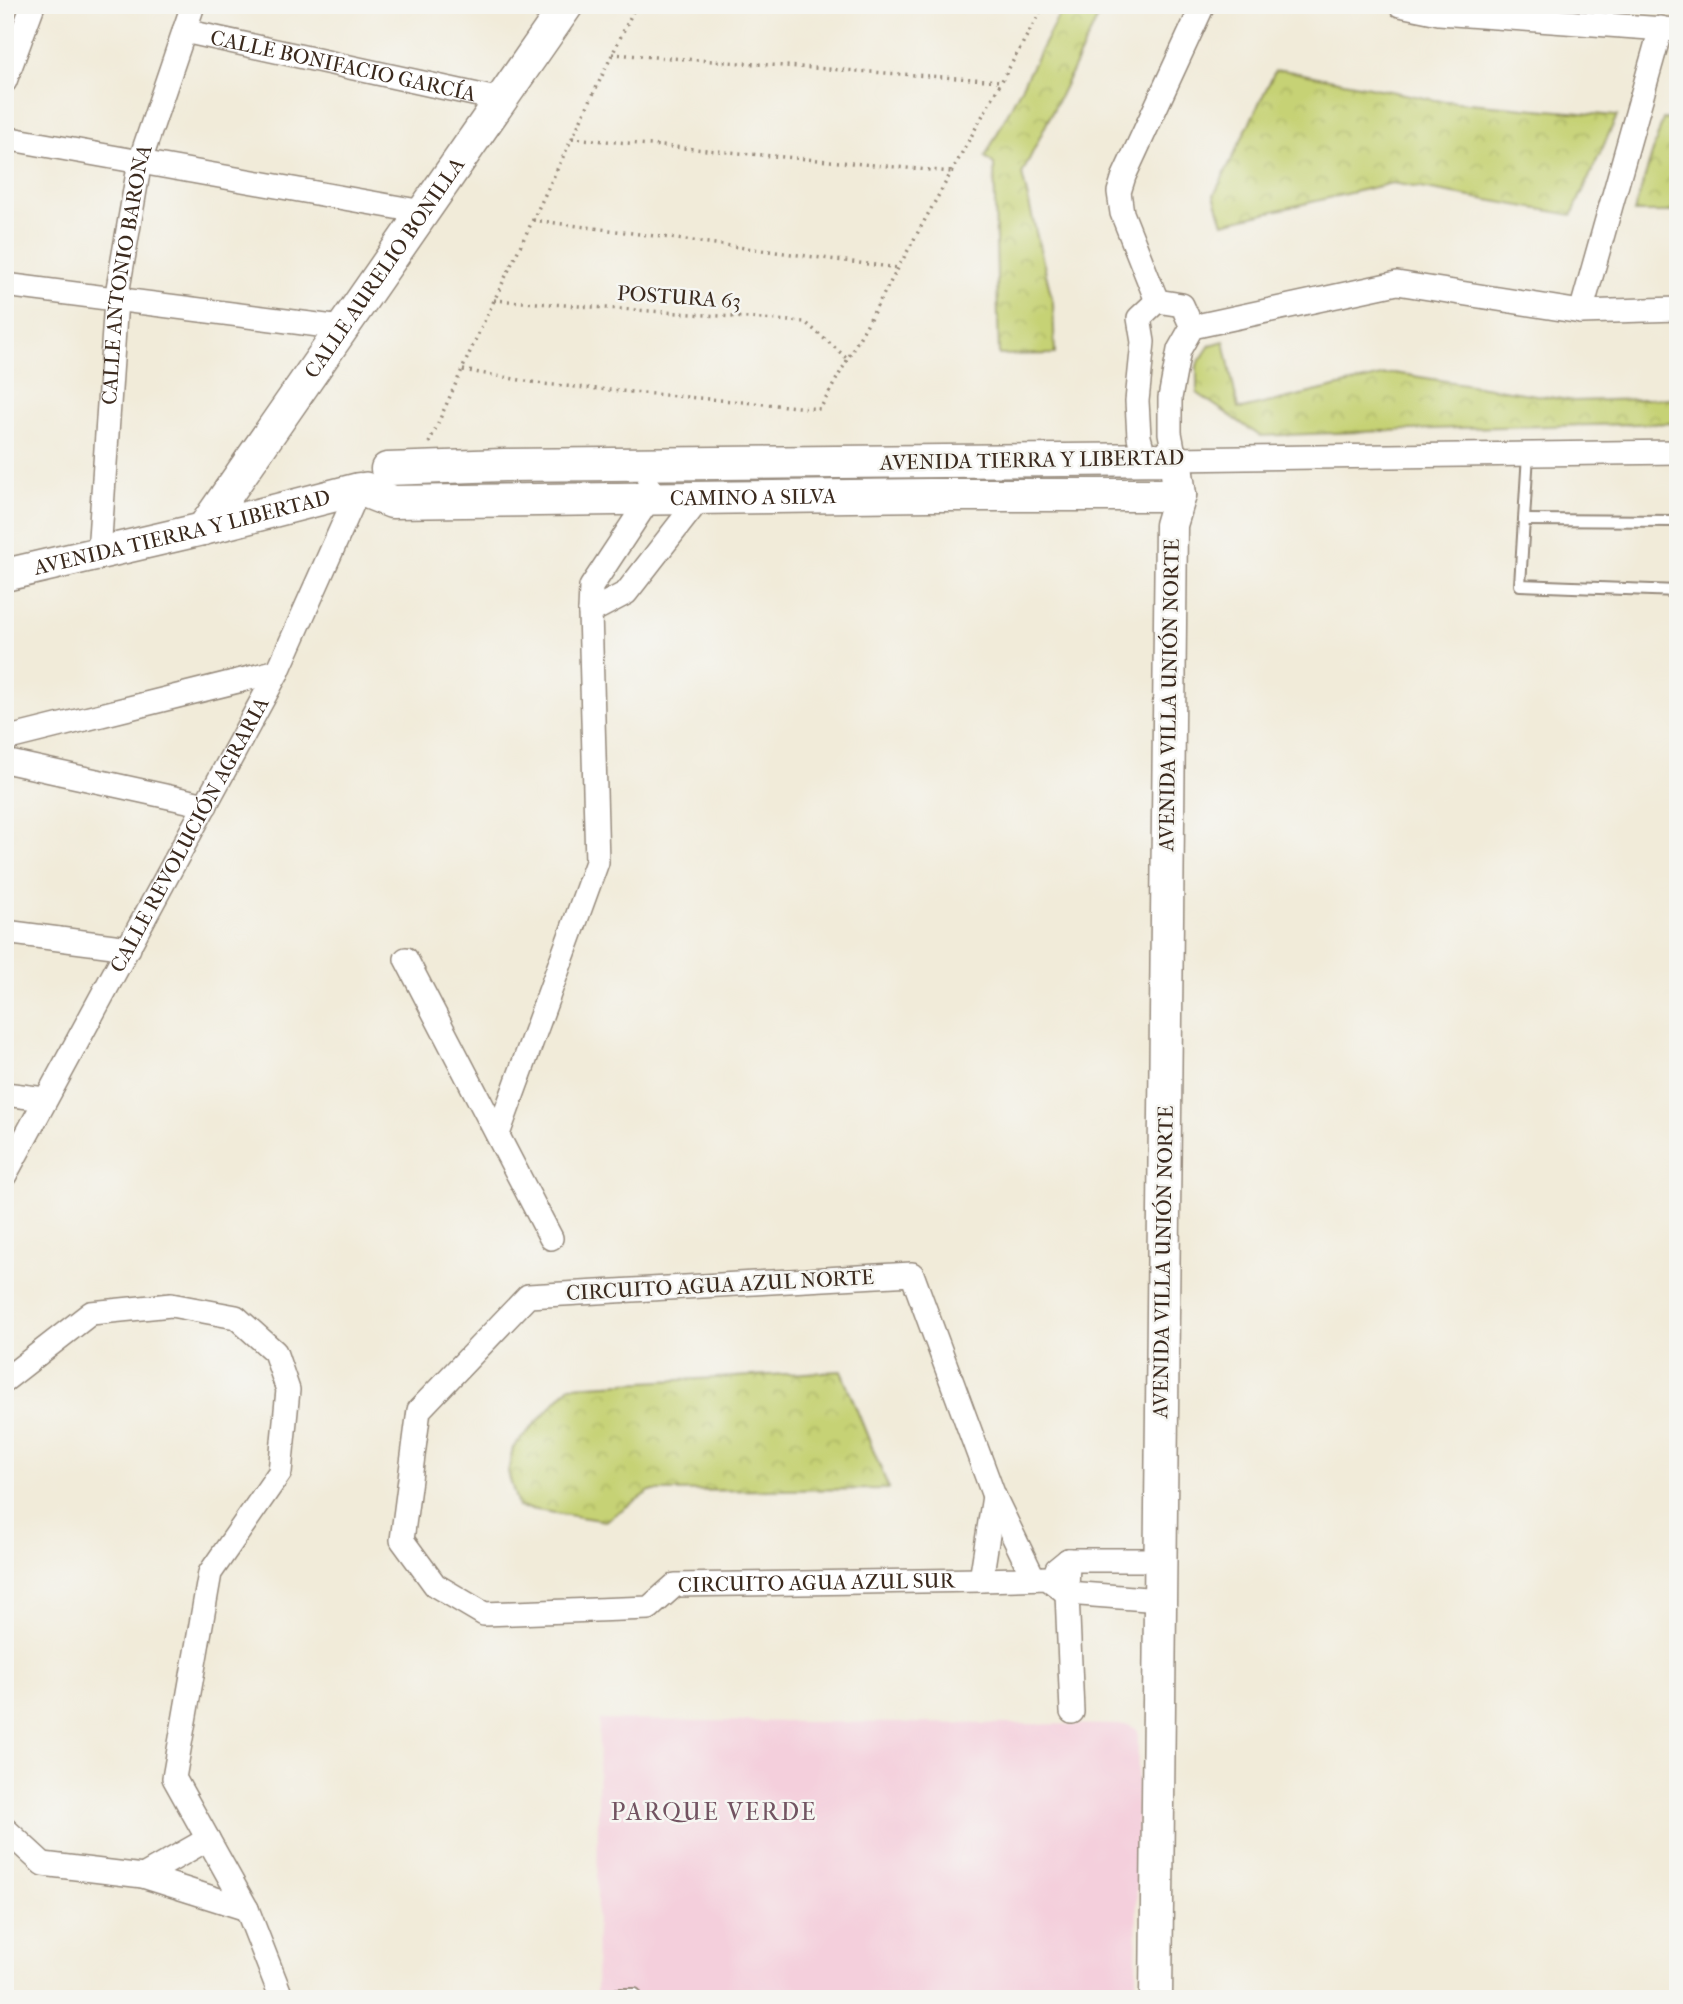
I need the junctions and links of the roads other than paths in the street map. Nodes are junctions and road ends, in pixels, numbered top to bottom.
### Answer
1 (33, 5) edge
2 (192, 5) edge
3 (567, 5) edge
4 (1203, 5) edge
5 (1400, 5) edge
6 (1669, 29) edge
7 (184, 31) junction
8 (5, 81) edge
9 (501, 100) junction
10 (5, 138) edge
11 (140, 162) junction
12 (423, 212) junction
13 (5, 285) edge
14 (116, 300) junction
15 (1157, 300) junction
16 (1678, 309) edge
17 (1581, 312) junction
18 (1192, 327) junction
19 (342, 328) junction
20 (1143, 342) junction
21 (1179, 350) junction
22 (1678, 452) edge
23 (1528, 454) junction
24 (1160, 459) junction
25 (929, 461) junction
26 (754, 463) junction
27 (646, 466) junction
28 (387, 468) joint
29 (359, 489) junction
30 (929, 495) junction
31 (1166, 495) junction
32 (756, 497) junction
33 (700, 498) junction
34 (649, 499) junction
35 (1524, 520) junction
36 (1678, 522) edge
37 (203, 529) junction
38 (99, 553) junction
39 (5, 575) edge
40 (1678, 591) edge
41 (590, 612) junction
42 (278, 671) junction
43 (5, 738) edge
44 (5, 761) edge
45 (206, 805) junction
46 (5, 932) edge
47 (129, 948) junction
48 (405, 959) dead end
49 (5, 1094) edge
50 (45, 1100) junction
51 (498, 1135) junction
52 (5, 1175) edge
53 (551, 1238) dead end
54 (5, 1380) edge
55 (994, 1496) junction
56 (1068, 1560) junction
57 (1160, 1560) junction
58 (1040, 1577) junction
59 (981, 1580) junction
60 (435, 1585) joint
61 (1068, 1593) junction
62 (1160, 1600) junction
63 (1072, 1712) dead end
64 (5, 1829) edge
65 (208, 1839) junction
66 (143, 1875) junction
67 (247, 1909) junction
68 (618, 1994) dead end
69 (635, 1994) dead end
70 (282, 1999) edge
71 (1156, 1999) edge

1 - 8 street
2 - 7 street, CALLE ANTONIO BARONA
3 - 9 street, CALLE AURELIO BONILLA
4 - 15 street
5 - 6 street
6 - 17 street
7 - 9 street, CALLE BONIFACIO GARCÍA
7 - 11 street, CALLE ANTONIO BARONA
9 - 12 street, CALLE AURELIO BONILLA
10 - 11 street
11 - 12 street
11 - 14 street, CALLE ANTONIO BARONA
12 - 19 street, CALLE AURELIO BONILLA
13 - 14 street
14 - 19 street
14 - 38 street, CALLE ANTONIO BARONA
15 - 18 street
15 - 20 street
16 - 17 street
17 - 18 street
18 - 21 street
19 - 37 street, CALLE AURELIO BONILLA
20 - 21 street
20 - 24 street
21 - 24 street
22 - 23 street, AVENIDA TIERRA Y LIBERTAD
23 - 24 street, AVENIDA TIERRA Y LIBERTAD
23 - 35 lane
24 - 25 street, AVENIDA TIERRA Y LIBERTAD
24 - 31 street, AVENIDA VILLA UNIÓN NORTE
25 - 26 street, AVENIDA TIERRA Y LIBERTAD
25 - 30 street
26 - 27 street, AVENIDA TIERRA Y LIBERTAD
26 - 32 street
27 - 28 street, AVENIDA TIERRA Y LIBERTAD
27 - 34 street
28 - 29 street
29 - 34 street, CAMINO A SILVA
29 - 37 street, AVENIDA TIERRA Y LIBERTAD
29 - 42 street, CALLE REVOLUCIÓN AGRARIA
30 - 31 street, CAMINO A SILVA
30 - 32 street, CAMINO A SILVA
31 - 57 street, AVENIDA VILLA UNIÓN NORTE
32 - 33 street, CAMINO A SILVA
33 - 34 street, CAMINO A SILVA
33 - 41 street
34 - 41 street
35 - 36 lane
35 - 40 lane
37 - 38 street, AVENIDA TIERRA Y LIBERTAD
38 - 39 street, AVENIDA TIERRA Y LIBERTAD
41 - 51 street
42 - 43 street
42 - 45 street, CALLE REVOLUCIÓN AGRARIA
44 - 45 street
45 - 47 street, CALLE REVOLUCIÓN AGRARIA
46 - 47 street
47 - 50 street, CALLE REVOLUCIÓN AGRARIA
48 - 51 street
49 - 50 street
50 - 52 street, CALLE REVOLUCIÓN AGRARIA
51 - 53 street
54 - 65 street
55 - 58 street
55 - 59 street
55 - 60 street, CIRCUITO AGUA AZUL NORTE
56 - 57 street
56 - 58 street
56 - 61 street
57 - 62 street, AVENIDA VILLA UNIÓN NORTE
58 - 59 street, CIRCUITO AGUA AZUL SUR
58 - 61 street
59 - 60 street, CIRCUITO AGUA AZUL SUR
61 - 62 street
61 - 63 street
62 - 71 street, AVENIDA VILLA UNIÓN NORTE
64 - 66 street
65 - 66 street
65 - 67 street
66 - 67 street
67 - 70 street
68 - 69 lane

